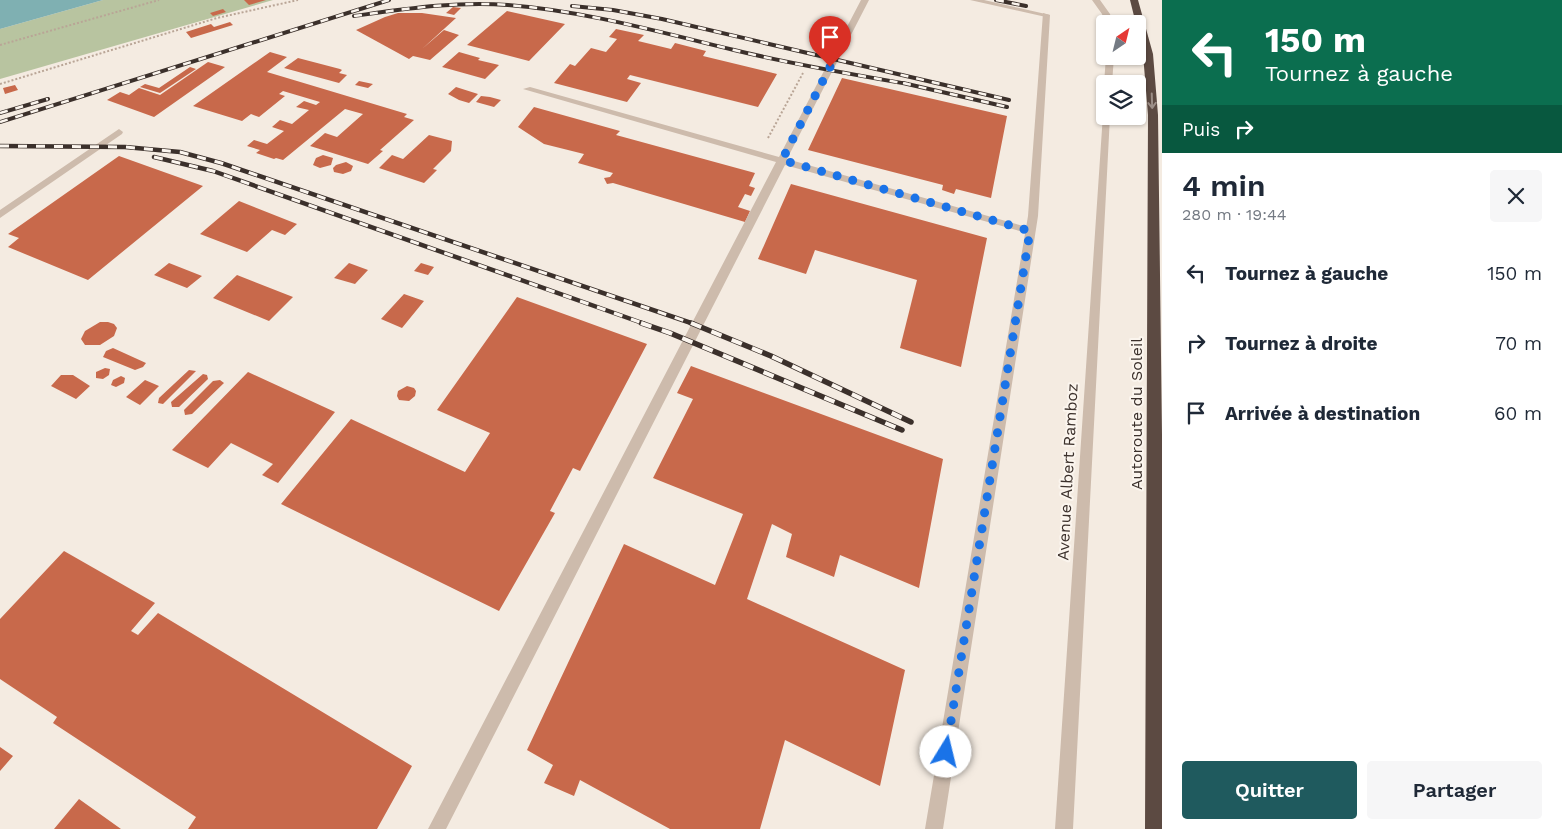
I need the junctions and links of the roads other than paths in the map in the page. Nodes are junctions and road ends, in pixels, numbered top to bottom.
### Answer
1 (865, 0) edge
2 (974, 0) edge
3 (1096, 0) edge
4 (1130, 0) edge
5 (1134, 0) edge
6 (1106, 15) edge
7 (1138, 15) edge
8 (1139, 15) edge
9 (1146, 45) edge
10 (527, 89) dead end
11 (1105, 125) edge
12 (119, 132) dead end
13 (782, 160) junction
14 (0, 215) edge
15 (1030, 231) junction
16 (436, 829) edge
17 (934, 829) edge
18 (1064, 829) edge
19 (1156, 829) edge

1 - 13 street
2 - 15 street
3 - 6 street
4 - 7 highway
5 - 8 highway, Autoroute du Soleil
9 -> 19 highway, Autoroute du Soleil
10 - 13 street
11 - 18 street, Avenue Albert Ramboz
12 - 14 street
13 - 15 street
13 - 16 street
15 - 17 street

